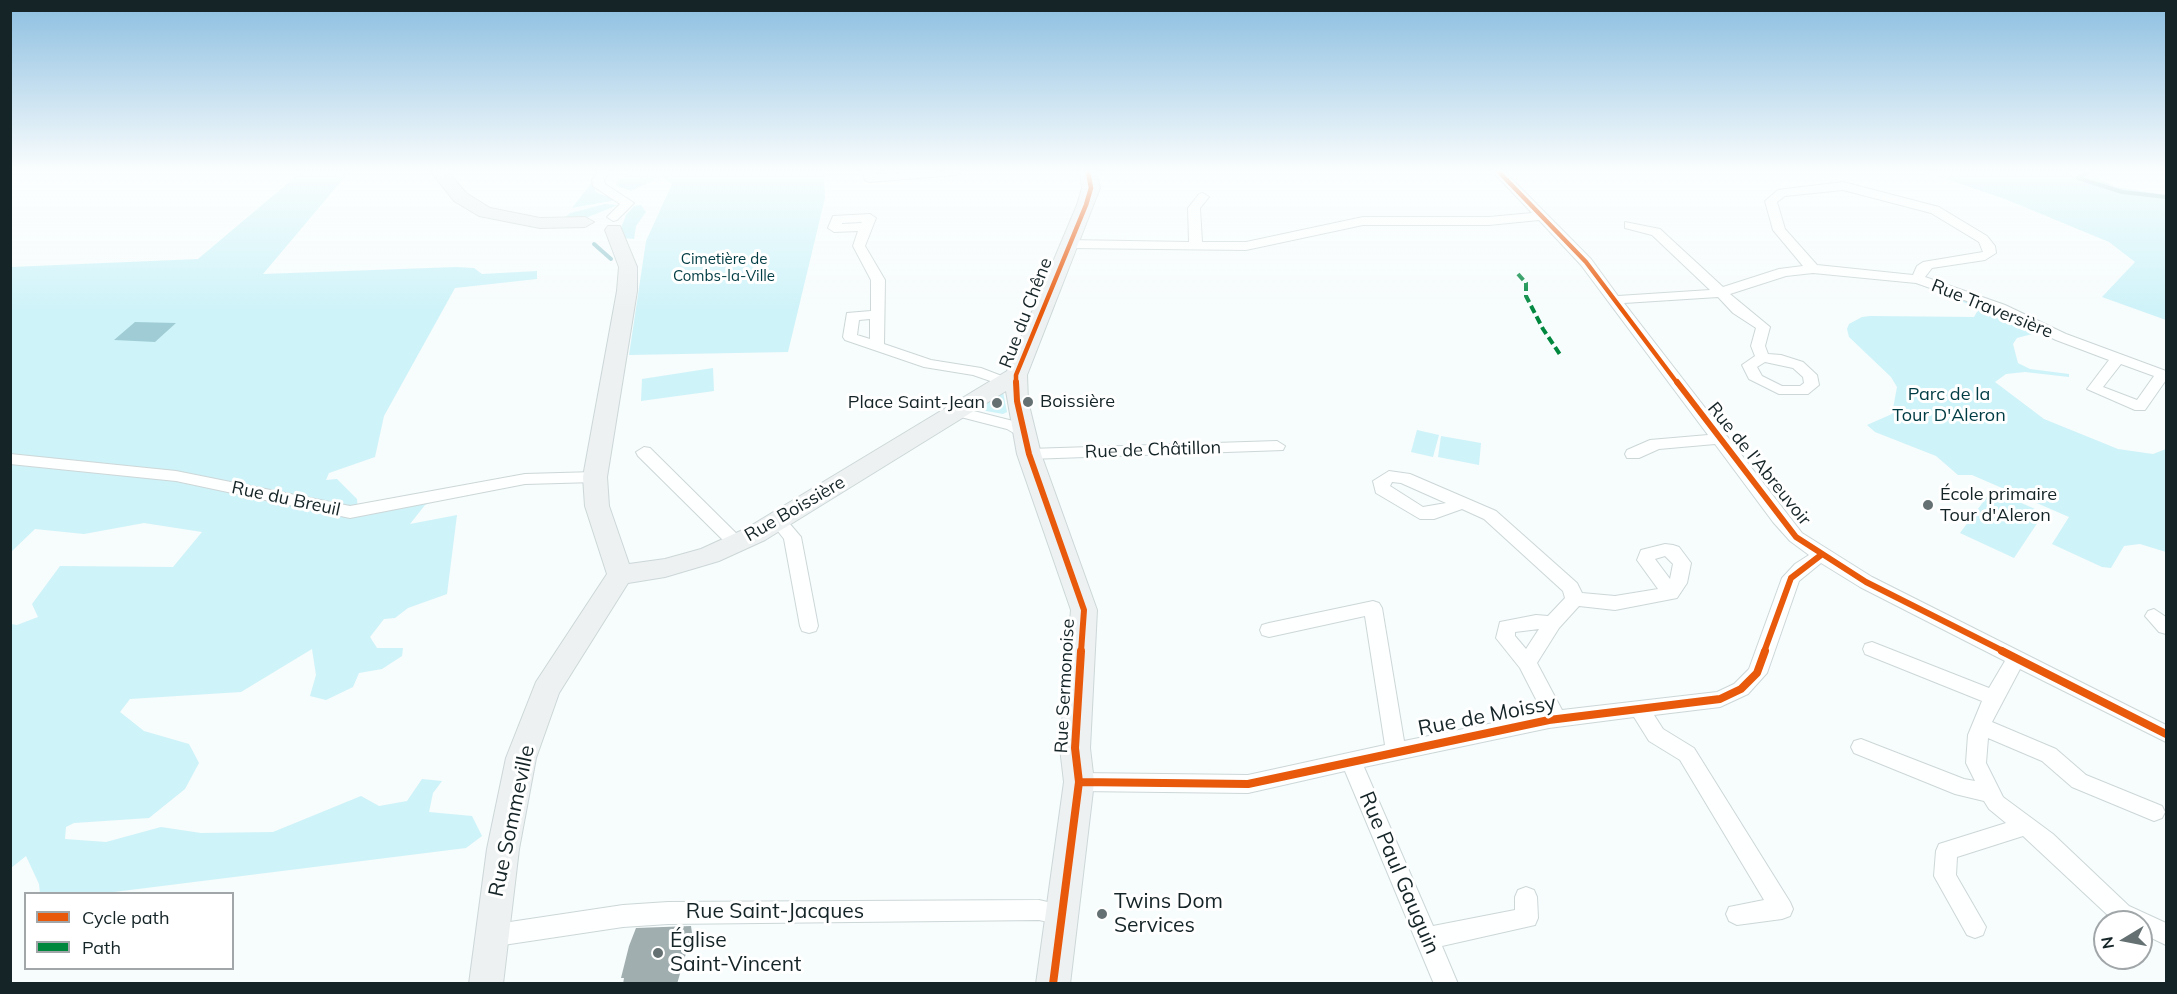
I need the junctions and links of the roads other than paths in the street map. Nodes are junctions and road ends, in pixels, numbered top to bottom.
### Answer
1 (517, 218) edge
2 (615, 218) edge
3 (1080, 218) edge
4 (1195, 218) edge
5 (1517, 218) edge
6 (1544, 218) edge
7 (1776, 218) edge
8 (1949, 218) edge
9 (1629, 225) dead end
10 (866, 227) dead end
11 (602, 231) junction
12 (1068, 244) junction
13 (1196, 246) junction
14 (1813, 269) junction
15 (1918, 279) junction
16 (1719, 293) junction
17 (1615, 300) junction
18 (878, 315) junction
19 (877, 346) junction
20 (1763, 358) dead end
21 (2117, 358) junction
22 (2164, 375) edge
23 (1009, 378) junction
24 (958, 412) junction
25 (1719, 439) junction
26 (1026, 444) junction
27 (1277, 447) dead end
28 (644, 453) dead end
29 (1633, 454) dead end
30 (10, 459) edge
31 (595, 477) junction
32 (1460, 504) dead end
33 (778, 521) junction
34 (736, 543) junction
35 (1821, 555) junction
36 (620, 575) junction
37 (1671, 593) dead end
38 (1575, 599) junction
39 (1552, 623) junction
40 (809, 626) dead end
41 (1269, 630) dead end
42 (1872, 649) dead end
43 (2017, 658) junction
44 (1527, 663) junction
45 (1994, 698) junction
46 (1639, 709) junction
47 (1556, 719) junction
48 (1981, 726) junction
49 (2166, 734) edge
50 (1862, 747) dead end
51 (1396, 751) junction
52 (1352, 762) junction
53 (1079, 782) junction
54 (1990, 793) junction
55 (2154, 812) dead end
56 (2025, 826) junction
57 (1526, 897) dead end
58 (2118, 910) edge
59 (1061, 914) junction
60 (1737, 914) dead end
61 (1975, 927) dead end
62 (490, 936) junction
63 (1427, 938) junction
64 (486, 984) edge
65 (1053, 984) edge
66 (1446, 984) edge

1 - 11 street
2 - 11 street
3 - 12 street, Rue du Chêne
4 - 13 street
5 - 13 street
6 - 17 street, Rue de l'Abreuvoir
7 - 14 street
8 - 15 street
9 - 16 street
10 - 18 street
11 - 31 street
12 - 13 street
12 - 23 street, Rue du Chêne
14 - 15 street, Rue Traversière
14 - 16 street, Rue Traversière
15 - 21 street, Rue Traversière
16 - 17 street, Rue Traversière
16 - 20 street
17 - 25 street, Rue de l'Abreuvoir
18 - 19 street
18 - 19 street
19 - 23 street
21 - 22 street, Rue Traversière
21 - 22 street, Rue Traversière
23 - 24 street, Rue Boissière
23 - 26 street, Rue du Chêne
24 - 26 street
24 - 33 street, Rue Boissière
25 - 29 street
25 - 35 street, Rue de l'Abreuvoir
26 - 27 street, Rue de Châtillon
26 - 53 street, Rue Sermonoise
28 - 34 street
30 - 31 street, Rue du Breuil
31 - 36 street
32 - 38 street
33 - 34 street, Rue Boissière
33 - 40 street
34 - 36 street, Rue Boissière
35 - 43 street, Rue de l'Abreuvoir
35 - 46 street, Rue de Moissy
36 - 62 street, Rue Sommeville
37 - 38 street
38 - 39 street
39 - 44 street
39 - 44 street
41 - 51 street
42 - 45 street
43 - 45 street
43 - 49 street, Rue de l'Abreuvoir
44 - 47 street
45 - 48 street
46 - 47 street, Rue de Moissy
46 - 60 street
47 - 51 street, Rue de Moissy
48 - 54 street
48 - 55 street
50 - 54 street
51 - 52 street, Rue de Moissy
52 - 53 street, Rue de Moissy
52 - 63 street, Rue Paul Gauguin
53 - 59 street, Rue Sermonoise
54 - 56 street
56 - 58 street
56 - 61 street
57 - 63 street
59 - 62 street, Rue Saint-Jacques
59 - 65 street, Rue Sermonoise
62 - 64 street, Rue Sommeville
63 - 66 street, Rue Paul Gauguin

